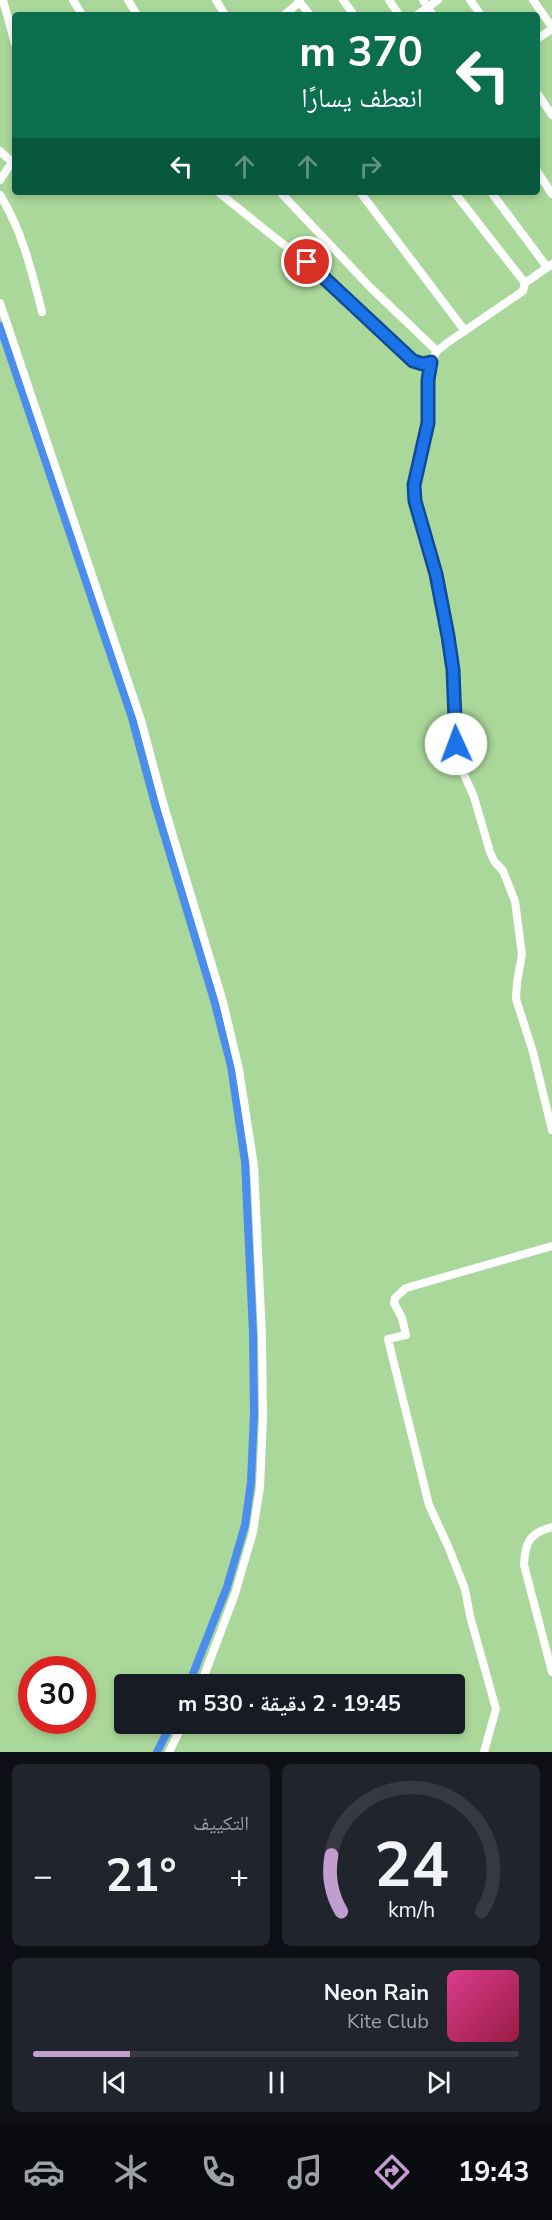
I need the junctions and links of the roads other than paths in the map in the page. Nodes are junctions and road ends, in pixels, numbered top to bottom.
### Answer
1 (3, 0) edge
2 (438, 0) edge
3 (533, 0) edge
4 (299, 1) edge
5 (425, 3) edge
6 (287, 12) edge
7 (552, 28) edge
8 (12, 33) edge
9 (540, 97) edge
10 (552, 115) edge
11 (12, 163) edge
12 (540, 176) edge
13 (0, 180) edge
14 (552, 194) edge
15 (0, 195) edge
16 (222, 195) edge
17 (283, 195) edge
18 (362, 195) edge
19 (456, 195) edge
20 (493, 195) edge
21 (550, 265) edge
22 (525, 283) junction
23 (0, 303) edge
24 (42, 312) dead end
25 (465, 331) junction
26 (437, 351) junction
27 (431, 362) junction
28 (552, 1130) edge
29 (552, 1246) edge
30 (552, 1527) edge
31 (552, 1672) edge
32 (205, 1674) edge
33 (178, 1734) edge
34 (169, 1752) edge
35 (484, 1752) edge

1 - 8 street
2 - 5 street
3 - 7 street
4 - 6 street
9 - 10 street
11 - 13 street
12 - 14 street
15 - 24 street
16 - 27 street
17 - 26 street
18 - 25 street
19 - 22 street
20 - 21 street
21 - 22 street
22 - 25 street
23 - 32 street
25 - 26 street
26 - 27 street
27 - 28 street
29 - 35 street
30 - 31 street
33 - 34 street

